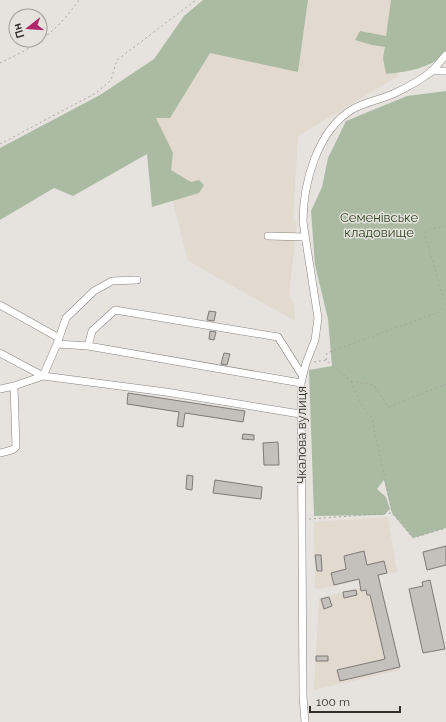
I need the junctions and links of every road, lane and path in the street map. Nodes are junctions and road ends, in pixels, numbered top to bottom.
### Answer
1 (79, 0) edge
2 (196, 0) edge
3 (446, 54) edge
4 (0, 64) edge
5 (431, 71) junction
6 (446, 71) edge
7 (0, 144) edge
8 (446, 226) edge
9 (268, 236) dead end
10 (305, 237) junction
11 (137, 280) dead end
12 (0, 305) edge
13 (58, 341) junction
14 (88, 346) junction
15 (0, 353) edge
16 (326, 360) junction
17 (306, 363) junction
18 (302, 375) junction
19 (43, 376) junction
20 (351, 380) junction
21 (301, 383) junction
22 (446, 384) edge
23 (14, 386) junction
24 (0, 389) edge
25 (300, 414) junction
26 (0, 453) edge
27 (392, 513) junction
28 (302, 520) junction
29 (446, 528) edge
30 (305, 722) edge

1 - 4 path
2 - 7 path
3 - 5 street, Чкалова вулиця
5 - 6 street
5 - 10 street, Чкалова вулиця
8 - 16 path
9 - 10 street
10 - 17 street, Чкалова вулиця
11 - 13 street
12 - 13 street
13 - 14 street
13 - 19 street
14 - 18 street
14 - 21 street
15 - 19 street
16 - 17 path
16 - 20 path
17 - 18 street, Чкалова вулиця
18 - 21 street, Чкалова вулиця
19 - 23 street
19 - 25 street
20 - 22 path
20 - 27 path
21 - 25 street, Чкалова вулиця
23 - 24 street
23 - 26 street
25 - 28 street, Чкалова вулиця
27 - 28 path
27 - 29 path
28 - 30 street, Чкалова вулиця

